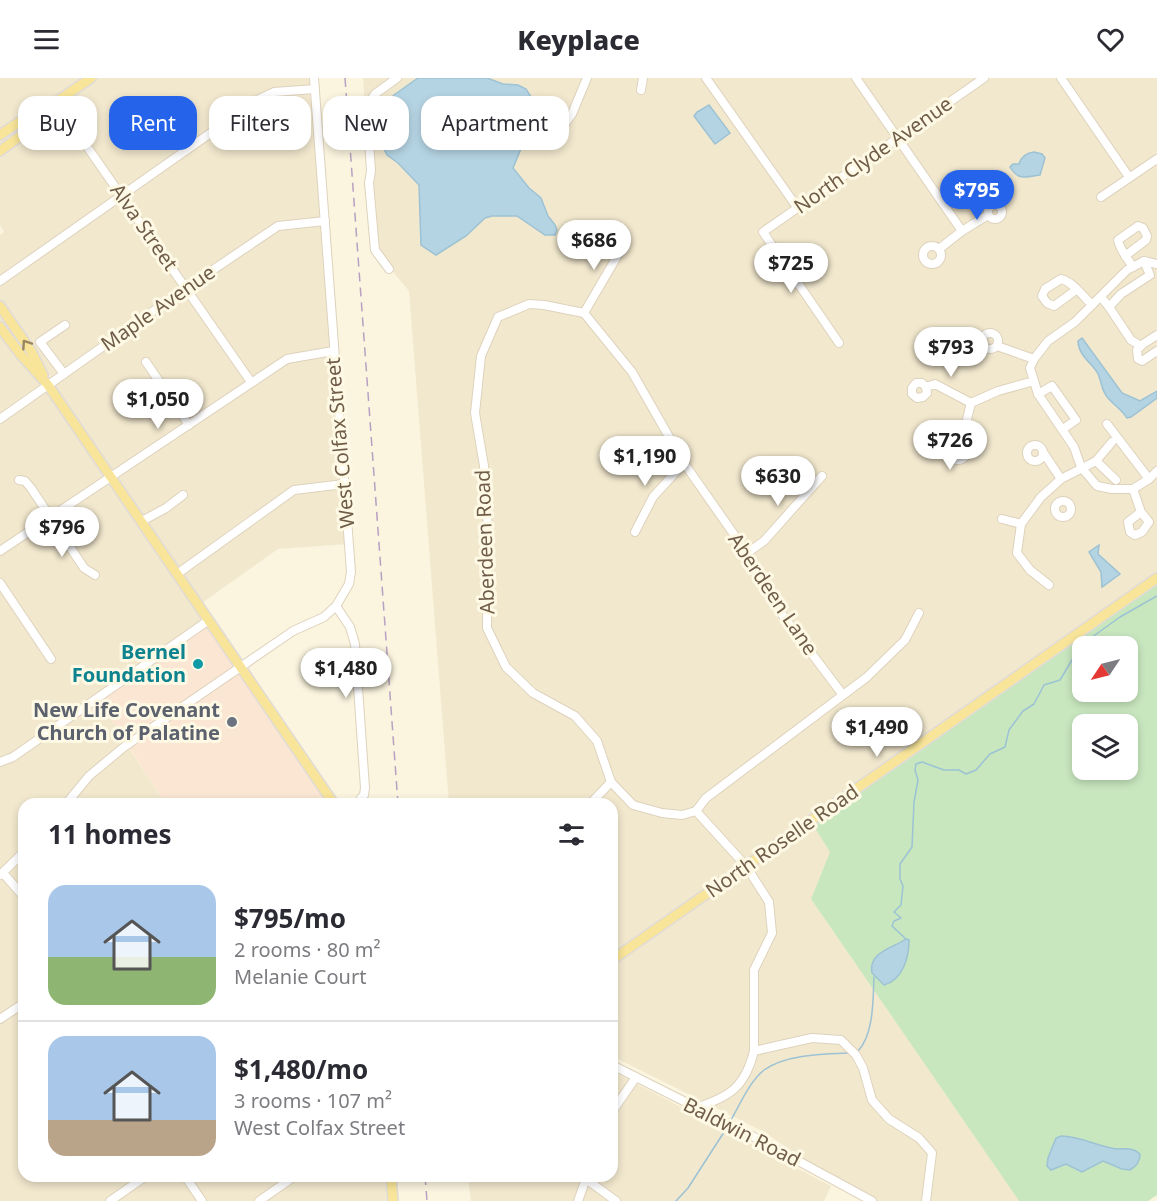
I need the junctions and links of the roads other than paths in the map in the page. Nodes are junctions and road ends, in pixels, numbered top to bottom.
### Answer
1 (92, 78) edge
2 (314, 78) edge
3 (397, 78) edge
4 (587, 78) edge
5 (643, 78) edge
6 (706, 78) edge
7 (856, 78) edge
8 (984, 78) edge
9 (1060, 78) edge
10 (79, 81) edge
11 (315, 89) junction
12 (641, 90) dead end
13 (63, 96) edge
14 (569, 118) edge
15 (18, 123) edge
16 (0, 135) edge
17 (18, 138) edge
18 (898, 138) junction
19 (90, 150) edge
20 (0, 151) edge
21 (1157, 159) edge
22 (1129, 177) junction
23 (121, 195) junction
24 (1101, 197) dead end
25 (797, 207) junction
26 (988, 215) dead end
27 (325, 221) junction
28 (962, 231) junction
29 (626, 241) dead end
30 (939, 249) dead end
31 (1125, 256) dead end
32 (1144, 261) junction
33 (1157, 264) edge
34 (1133, 267) junction
35 (389, 269) dead end
36 (0, 281) edge
37 (186, 288) junction
38 (1076, 290) dead end
39 (1101, 297) junction
40 (0, 306) edge
41 (1092, 306) junction
42 (1109, 307) junction
43 (584, 313) junction
44 (65, 325) dead end
45 (0, 327) edge
46 (1157, 335) edge
47 (840, 343) dead end
48 (997, 346) dead end
49 (1141, 346) junction
50 (333, 351) junction
51 (1157, 351) edge
52 (1034, 359) junction
53 (146, 362) dead end
54 (64, 374) junction
55 (1034, 381) junction
56 (251, 382) junction
57 (48, 385) junction
58 (926, 387) dead end
59 (1038, 394) junction
60 (971, 404) junction
61 (0, 419) edge
62 (1107, 424) dead end
63 (189, 425) junction
64 (1063, 429) junction
65 (1112, 442) dead end
66 (961, 443) dead end
67 (1043, 452) dead end
68 (1096, 462) junction
69 (684, 463) junction
70 (1081, 467) junction
71 (1157, 471) edge
72 (822, 476) dead end
73 (111, 477) junction
74 (1061, 479) junction
75 (1149, 479) junction
76 (19, 480) dead end
77 (1116, 480) dead end
78 (344, 484) junction
79 (1133, 489) junction
80 (183, 495) dead end
81 (1041, 497) junction
82 (1056, 505) dead end
83 (1141, 512) dead end
84 (50, 518) junction
85 (1002, 519) dead end
86 (142, 521) junction
87 (1021, 524) junction
88 (635, 532) dead end
89 (0, 551) edge
90 (747, 553) junction
91 (177, 573) junction
92 (95, 575) dead end
93 (1157, 578) edge
94 (0, 583) edge
95 (1049, 585) dead end
96 (336, 606) junction
97 (919, 613) dead end
98 (209, 620) junction
99 (51, 659) dead end
100 (240, 667) junction
101 (843, 695) junction
102 (0, 762) edge
103 (611, 782) junction
104 (71, 798) edge
105 (330, 798) edge
106 (361, 798) dead end
107 (596, 798) edge
108 (696, 811) junction
109 (18, 858) edge
110 (746, 866) junction
111 (1, 874) edge
112 (18, 891) edge
113 (618, 956) edge
114 (18, 1007) edge
115 (0, 1019) edge
116 (754, 1051) junction
117 (618, 1068) edge
118 (636, 1077) junction
119 (721, 1100) junction
120 (618, 1103) edge
121 (695, 1108) junction
122 (716, 1118) junction
123 (137, 1182) edge
124 (189, 1182) edge
125 (286, 1182) edge
126 (391, 1182) edge
127 (584, 1182) edge
128 (592, 1182) edge
129 (110, 1201) edge
130 (202, 1201) edge
131 (259, 1201) edge
132 (393, 1201) edge
133 (578, 1201) edge
134 (616, 1201) edge
135 (872, 1201) edge
136 (926, 1201) edge

1 - 10 main road
2 - 11 street, West Colfax Street
3 - 35 street
4 - 14 street
5 - 12 street
6 - 25 street
7 - 18 street
8 - 18 street, North Clyde Avenue
9 - 22 street
10 - 13 main road
11 - 23 street
11 - 27 street, West Colfax Street
15 - 16 main road
17 - 20 main road
18 - 25 street, North Clyde Avenue
18 - 28 street
19 - 23 street, Alva Street
21 - 22 street
22 - 24 street
23 - 36 street
23 - 37 street, Alva Street
25 - 47 street, North Clyde Avenue
26 - 28 street
27 - 37 street, Maple Avenue
27 - 50 street, West Colfax Street
28 - 30 street
29 - 43 street
31 - 34 street
32 - 33 street
32 - 34 street
32 - 42 street
34 - 39 street
37 - 54 street, Maple Avenue
37 - 56 street, Alva Street
38 - 41 street
39 - 41 street
39 - 42 street
57 -> 40 main road
41 - 52 street
42 - 49 street
43 - 69 street, Aberdeen Lane
43 - 103 street, Aberdeen Road
44 - 54 street
45 - 57 main road
46 - 49 street
48 - 52 street
49 - 51 street
50 - 56 street
50 - 78 street, West Colfax Street
52 - 55 street
53 - 63 street
54 - 57 street, Maple Avenue
55 - 59 street
55 - 60 street
56 - 63 street
57 - 61 street, Maple Avenue
57 - 73 main road
58 - 60 street
59 - 64 street
59 - 64 street
60 - 66 street
62 - 75 street
63 - 73 street
64 - 70 street
65 - 68 street
67 - 74 street
68 - 70 street
68 - 77 street
69 - 88 street
69 - 90 street, Aberdeen Lane
70 - 74 street
70 - 79 street
71 - 75 street
72 - 90 street
73 - 84 street
73 - 86 main road
74 - 81 street
75 - 79 street
76 - 84 street
78 - 91 street
78 - 96 street, West Colfax Street
79 - 83 street
80 - 86 street
81 - 82 street
81 - 87 street
84 - 89 street
84 - 92 street
85 - 87 street
86 - 91 main road
87 - 95 street
90 - 101 street, Aberdeen Lane
91 - 98 main road
93 - 110 main road, North Roselle Road
94 - 99 street
96 - 100 street
96 - 106 street
97 - 101 street
98 - 100 main road
98 - 102 street
100 - 104 street
100 - 105 main road
101 - 108 street
103 - 107 street
103 - 108 street, Aberdeen Road
108 - 110 street
109 - 111 street
110 - 113 main road, North Roselle Road
110 - 116 street
111 - 112 street
114 - 115 street
116 - 119 street
116 - 136 street
117 - 118 street, Baldwin Road
118 - 120 street
118 - 121 street, Baldwin Road
119 - 121 street
119 - 122 street
121 - 122 street, Baldwin Road
122 - 135 street, Baldwin Road
123 - 129 street
124 - 130 street
125 - 131 street
126 - 132 main road
127 - 133 street
128 - 134 street

